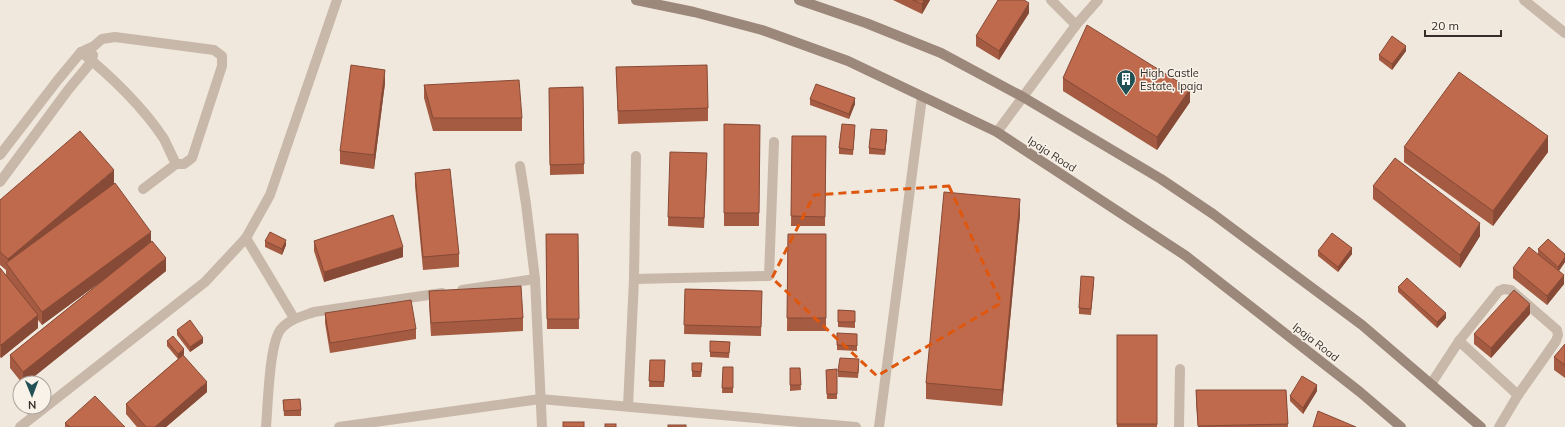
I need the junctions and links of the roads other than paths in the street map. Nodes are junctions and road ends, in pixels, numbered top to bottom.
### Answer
1 (338, 0) edge
2 (636, 0) edge
3 (799, 0) edge
4 (1051, 0) edge
5 (1098, 0) edge
6 (1524, 0) edge
7 (1535, 4) edge
8 (1076, 25) junction
9 (1565, 33) edge
10 (94, 46) junction
11 (81, 52) junction
12 (92, 61) junction
13 (922, 97) junction
14 (1023, 97) junction
15 (997, 132) junction
16 (774, 142) dead end
17 (0, 155) edge
18 (636, 156) dead end
19 (176, 164) junction
20 (520, 166) dead end
21 (0, 182) edge
22 (143, 188) dead end
23 (246, 238) junction
24 (535, 279) junction
25 (634, 279) junction
26 (294, 318) junction
27 (1459, 341) junction
28 (1180, 369) dead end
29 (1431, 384) junction
30 (1518, 395) junction
31 (540, 399) junction
32 (628, 406) junction
33 (20, 427) edge
34 (266, 427) edge
35 (339, 427) edge
36 (542, 427) edge
37 (856, 427) edge
38 (879, 427) edge
39 (1179, 427) edge
40 (1401, 427) edge
41 (1481, 427) edge
42 (1499, 427) edge

1 - 23 street
2 - 13 main road, Ipaja Road
3 - 14 main road
4 - 8 street
5 - 8 street
6 - 7 street
7 - 9 street
8 - 14 street
10 - 11 street
10 - 12 street
10 - 19 street
11 - 12 street
11 - 17 street
12 - 19 street
12 - 21 street
13 - 15 main road, Ipaja Road
13 - 38 street
14 - 15 street
14 - 29 main road
15 - 40 main road, Ipaja Road
16 - 25 street
18 - 25 street
19 - 22 street
20 - 24 street
23 - 26 street
23 - 33 street
24 - 26 street
24 - 31 street
25 - 32 street
26 - 34 street
27 - 29 street
27 - 30 street
27 - 30 street
28 - 39 street
29 - 41 main road
30 - 42 street
31 - 32 street
31 - 35 street
31 - 36 street
32 - 37 street

